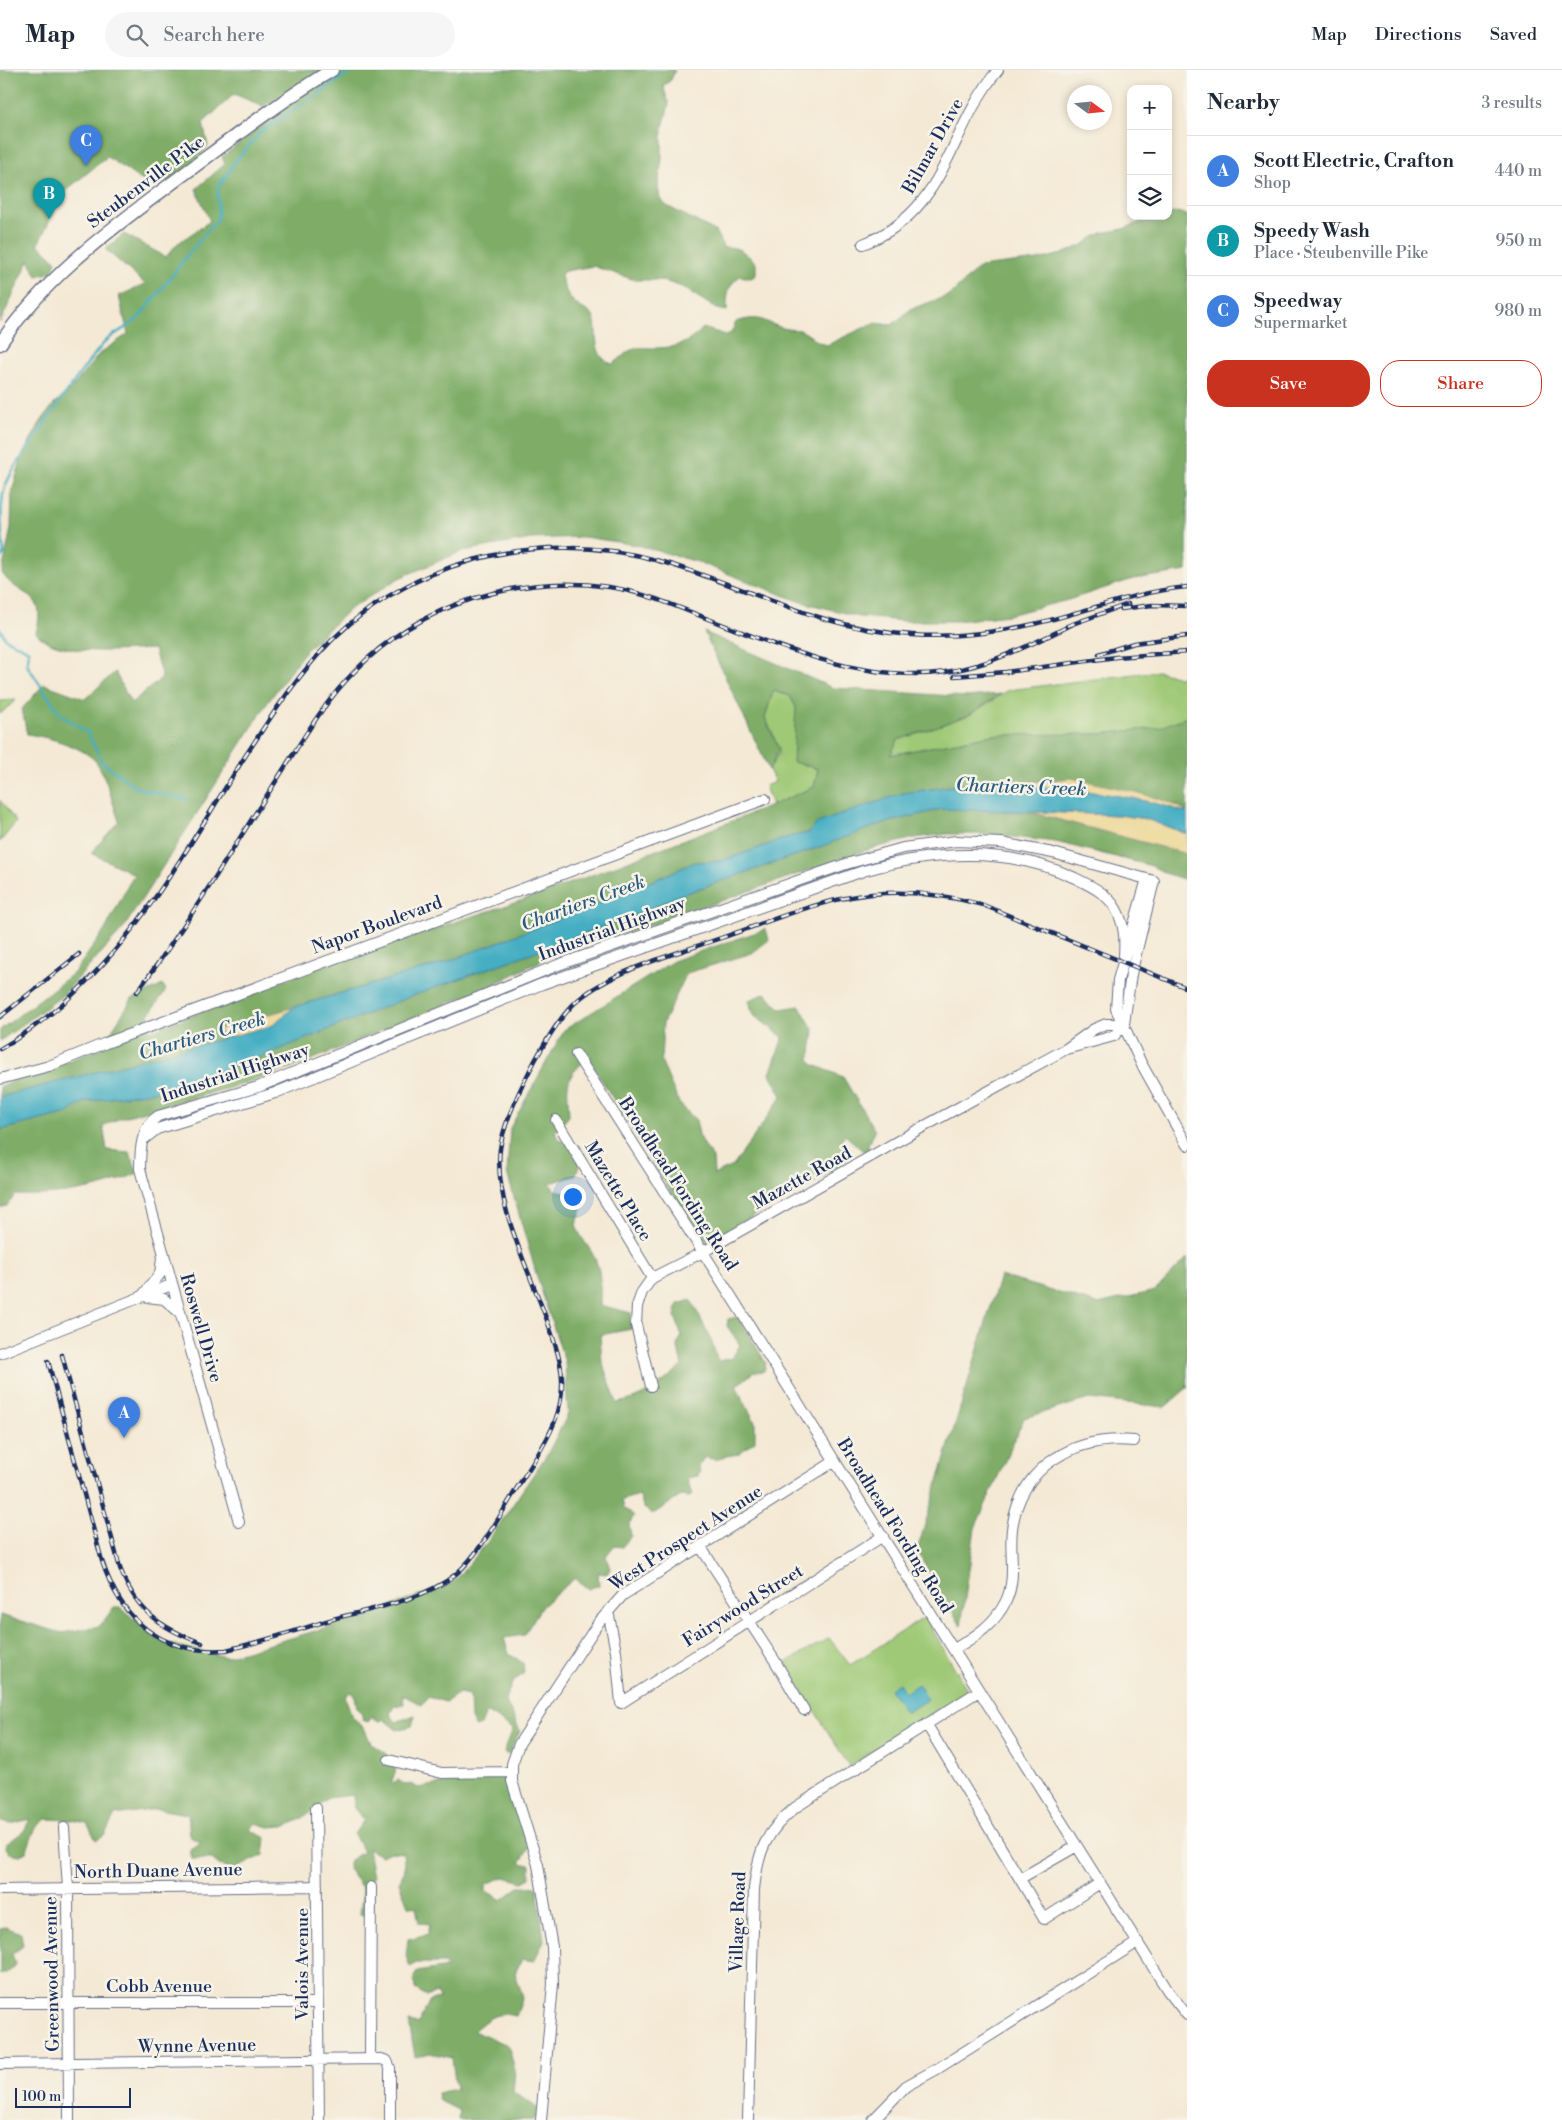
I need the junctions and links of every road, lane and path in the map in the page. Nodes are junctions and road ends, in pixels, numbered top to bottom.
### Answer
1 (332, 70) edge
2 (998, 70) edge
3 (863, 244) dead end
4 (0, 344) edge
5 (765, 799) dead end
6 (1150, 880) junction
7 (1124, 957) junction
8 (1124, 1024) junction
9 (576, 1054) dead end
10 (0, 1079) edge
11 (556, 1120) dead end
12 (143, 1141) junction
13 (1187, 1145) edge
14 (162, 1249) junction
15 (703, 1252) junction
16 (652, 1278) junction
17 (172, 1285) junction
18 (141, 1298) junction
19 (182, 1315) junction
20 (0, 1353) edge
21 (651, 1386) dead end
22 (1134, 1441) dead end
23 (835, 1461) junction
24 (239, 1522) dead end
25 (883, 1536) junction
26 (700, 1546) junction
27 (608, 1611) junction
28 (749, 1622) junction
29 (954, 1649) junction
30 (980, 1691) junction
31 (804, 1710) dead end
32 (927, 1724) junction
33 (389, 1760) dead end
34 (512, 1772) junction
35 (316, 1808) dead end
36 (64, 1828) dead end
37 (1077, 1846) junction
38 (1021, 1878) junction
39 (1100, 1883) junction
40 (317, 1886) junction
41 (372, 1887) dead end
42 (68, 1888) junction
43 (0, 1890) edge
44 (1138, 1942) junction
45 (68, 2002) junction
46 (0, 2003) edge
47 (318, 2003) junction
48 (1187, 2015) edge
49 (370, 2058) junction
50 (319, 2060) junction
51 (0, 2064) edge
52 (70, 2065) junction
53 (69, 2120) edge
54 (318, 2120) edge
55 (390, 2120) edge
56 (541, 2120) edge
57 (748, 2120) edge
58 (872, 2120) edge

1 - 4 main road, Steubenville Pike
2 - 3 street, Bilmar Drive
5 - 10 street, Napor Boulevard
6 - 7 street
6 - 8 street
6 - 12 street, Industrial Highway
7 - 8 street
7 - 12 street, Industrial Highway
8 - 13 street
8 - 15 street, Mazette Road
9 - 15 street, Broadhead Fording Road
11 - 16 street, Mazette Place
12 - 14 street, Roswell Drive
14 - 17 street, Roswell Drive
14 - 18 street
15 - 16 street, Mazette Road
15 - 23 street, Broadhead Fording Road
16 - 21 street
17 - 18 street
17 - 19 street, Roswell Drive
18 - 19 street
18 - 20 street
19 - 24 street, Roswell Drive
22 - 29 street
23 - 25 street, Broadhead Fording Road
23 - 26 street, West Prospect Avenue
25 - 28 street, Fairywood Street
25 - 29 street, Broadhead Fording Road
26 - 27 street, West Prospect Avenue
26 - 28 street
27 - 28 street, Fairywood Street
27 - 34 street, West Prospect Avenue
28 - 31 street
29 - 30 street, Broadhead Fording Road
30 - 32 street, Village Road
30 - 37 street, Broadhead Fording Road
32 - 38 street
32 - 57 street, Village Road
33 - 34 street
34 - 56 street, West Prospect Avenue
35 - 40 street, Valois Avenue
36 - 42 street, Greenwood Avenue
37 - 38 street
37 - 39 street, Broadhead Fording Road
38 - 39 street
39 - 44 street, Broadhead Fording Road
40 - 42 street, North Duane Avenue
40 - 47 street, Valois Avenue
41 - 49 street
42 - 43 street, North Duane Avenue
42 - 45 street, Greenwood Avenue
44 - 48 street, Broadhead Fording Road
44 - 58 street
45 - 46 street, Cobb Avenue
45 - 47 street, Cobb Avenue
45 - 52 street, Greenwood Avenue
47 - 50 street, Valois Avenue
49 - 50 street, Wynne Avenue
49 - 55 street, Wynne Avenue
50 - 52 street, Wynne Avenue
50 - 54 street, Valois Avenue
51 - 52 street, Wynne Avenue
52 - 53 street, Greenwood Avenue

